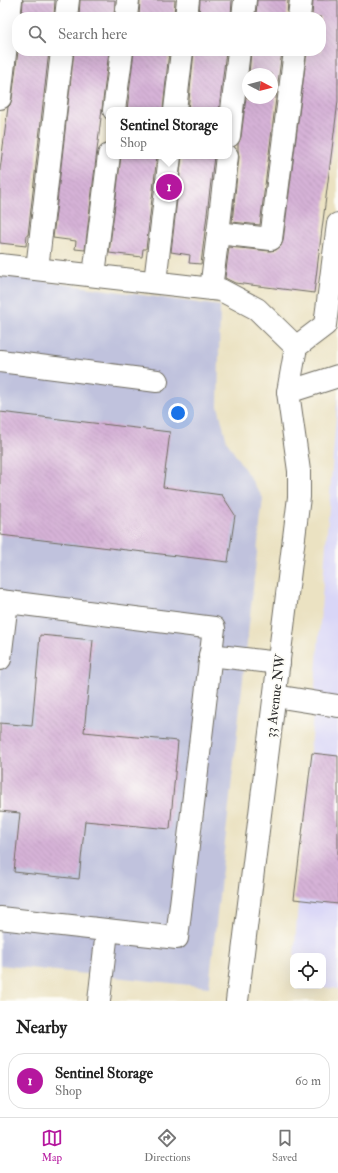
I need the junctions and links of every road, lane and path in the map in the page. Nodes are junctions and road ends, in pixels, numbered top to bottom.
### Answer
1 (11, 0) edge
2 (68, 0) edge
3 (128, 0) edge
4 (188, 0) edge
5 (245, 0) edge
6 (301, 0) edge
7 (67, 12) edge
8 (127, 12) edge
9 (187, 12) edge
10 (244, 12) edge
11 (300, 12) edge
12 (61, 56) edge
13 (121, 56) edge
14 (181, 56) edge
15 (238, 56) edge
16 (294, 56) edge
17 (0, 98) edge
18 (114, 107) edge
19 (175, 107) edge
20 (232, 110) edge
21 (109, 159) edge
22 (170, 159) edge
23 (227, 159) edge
24 (338, 224) edge
25 (218, 233) junction
26 (0, 265) edge
27 (37, 269) junction
28 (94, 276) junction
29 (155, 282) junction
30 (211, 289) junction
31 (296, 347) junction
32 (0, 361) edge
33 (338, 376) edge
34 (157, 381) dead end
35 (288, 392) junction
36 (4, 601) edge
37 (210, 655) junction
38 (0, 659) edge
39 (279, 663) junction
40 (275, 696) junction
41 (338, 706) edge
42 (0, 918) edge
43 (107, 931) junction
44 (99, 1001) edge
45 (237, 1001) edge

1 - 17 street
2 - 7 street
3 - 8 street
4 - 9 street
5 - 10 street
6 - 11 street
12 - 27 street
13 - 18 street
14 - 19 street
15 - 20 street
16 - 25 street
21 - 28 street
22 - 29 street
23 - 25 street
24 - 31 street
25 - 30 street
26 - 27 street
27 - 28 street
28 - 29 street
29 - 30 street
30 - 31 street
31 - 35 street, 33 Avenue NW
32 - 34 street
33 - 35 street
35 - 39 street, 33 Avenue NW
36 - 37 street
36 - 38 street
37 - 39 street
37 - 43 street
39 - 40 street, 33 Avenue NW
40 - 41 street
40 - 45 street, 33 Avenue NW
42 - 43 street
43 - 44 street

